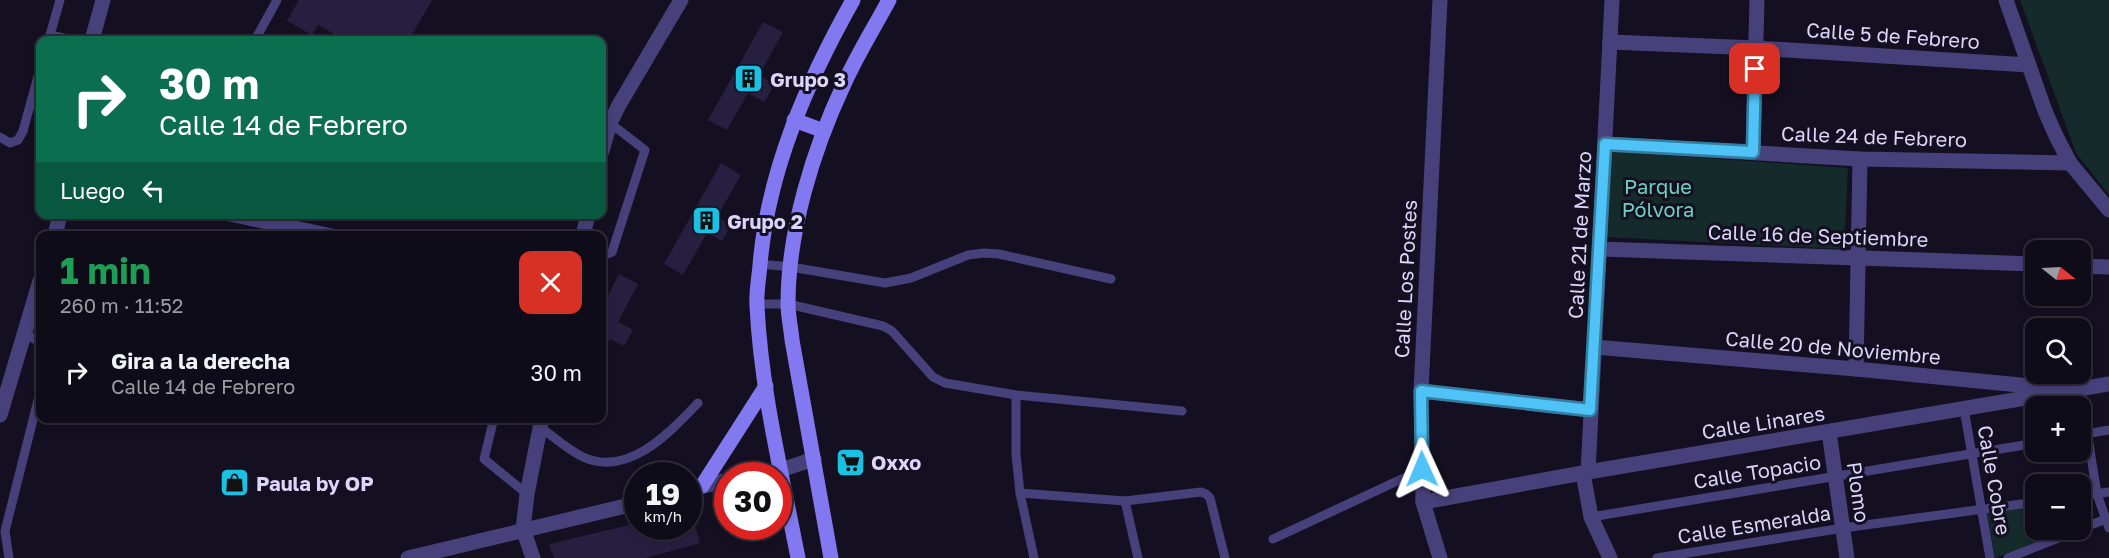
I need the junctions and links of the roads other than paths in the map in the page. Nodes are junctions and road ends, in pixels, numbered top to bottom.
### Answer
1 (60, 0) edge
2 (103, 0) edge
3 (278, 0) edge
4 (681, 0) edge
5 (853, 0) edge
6 (890, 0) edge
7 (1440, 0) edge
8 (1612, 0) edge
9 (1758, 0) edge
10 (2006, 0) edge
11 (50, 36) edge
12 (93, 36) edge
13 (257, 36) edge
14 (1610, 42) junction
15 (1756, 48) junction
16 (2029, 64) junction
17 (36, 84) edge
18 (794, 120) junction
19 (610, 123) junction
20 (824, 131) junction
21 (0, 136) edge
22 (606, 137) edge
23 (1605, 144) junction
24 (1753, 152) junction
25 (1860, 159) junction
26 (2070, 163) junction
27 (2109, 210) edge
28 (253, 219) edge
29 (309, 231) edge
30 (1599, 249) junction
31 (606, 254) edge
32 (1857, 257) junction
33 (760, 264) junction
34 (2025, 264) edge
35 (2091, 266) edge
36 (791, 267) junction
37 (2109, 267) edge
38 (1111, 279) dead end
39 (36, 294) edge
40 (756, 304) junction
41 (788, 304) junction
42 (24, 333) junction
43 (36, 340) edge
44 (1594, 347) junction
45 (1856, 369) junction
46 (2109, 384) edge
47 (766, 386) junction
48 (2074, 389) junction
49 (1421, 391) junction
50 (1016, 395) junction
51 (2076, 396) edge
52 (698, 403) dead end
53 (36, 407) edge
54 (1964, 409) junction
55 (1590, 410) junction
56 (1182, 411) dead end
57 (0, 415) edge
58 (493, 423) edge
59 (541, 423) edge
60 (2109, 430) edge
61 (1829, 432) junction
62 (2091, 433) edge
63 (2025, 444) edge
64 (1972, 453) junction
65 (814, 459) junction
66 (780, 462) edge
67 (2090, 462) edge
68 (792, 467) edge
69 (1422, 469) junction
70 (1586, 472) junction
71 (1835, 476) junction
72 (702, 478) edge
73 (2109, 492) edge
74 (1020, 493) junction
75 (527, 494) junction
76 (2097, 494) junction
77 (2091, 495) edge
78 (1125, 501) junction
79 (1423, 502) junction
80 (2025, 503) edge
81 (624, 506) edge
82 (1982, 509) junction
83 (1591, 517) junction
84 (2107, 523) edge
85 (792, 525) edge
86 (2091, 527) edge
87 (1843, 528) junction
88 (523, 529) junction
89 (2, 531) edge
90 (1273, 538) dead end
91 (2053, 540) edge
92 (9, 558) edge
93 (408, 558) edge
94 (532, 558) edge
95 (798, 558) edge
96 (831, 558) edge
97 (1034, 558) edge
98 (1137, 558) edge
99 (1225, 558) edge
100 (1440, 558) edge
101 (1610, 558) edge
102 (1657, 558) edge
103 (1847, 558) edge
104 (1990, 558) edge
105 (2008, 558) edge

1 - 11 lane
2 - 12 street
3 - 13 lane
4 - 19 street
5 - 18 main road
6 - 20 main road
7 - 49 street, Calle Los Postes
8 - 14 street, Calle 21 de Marzo
9 - 15 street
10 - 16 street
14 - 15 street, Calle 5 de Febrero
14 - 23 street, Calle 21 de Marzo
15 - 16 street, Calle 5 de Febrero
15 - 24 street
16 - 26 street
17 - 21 lane
18 - 20 main road
18 - 33 main road
19 - 22 street
19 - 31 lane
20 - 36 main road
23 - 24 street, Calle 24 de Febrero
23 - 30 street, Calle 21 de Marzo
24 - 25 street, Calle 24 de Febrero
25 - 26 street, Calle 24 de Febrero
25 - 32 street
26 - 27 street
28 - 29 street
30 - 32 street, Calle 16 de Septiembre
30 - 44 street, Calle 21 de Marzo
32 - 34 street, Calle 16 de Septiembre
32 - 45 street
33 - 36 lane
33 - 40 main road
35 - 37 street
36 - 38 lane
36 - 41 main road
39 - 42 street
40 - 41 lane
40 - 47 main road
41 - 50 lane
41 - 65 main road
42 - 43 lane
42 - 57 street
44 - 45 street, Calle 20 de Noviembre
44 - 55 street, Calle 21 de Marzo
45 - 48 street, Calle 20 de Noviembre
46 - 48 street, Calle Linares
47 - 66 main road
47 - 72 main road
48 - 51 lane
48 - 54 street, Calle Linares
49 - 55 street
49 - 69 street, Calle Los Postes
50 - 56 lane
50 - 74 lane
52 - 59 lane
53 - 89 lane
54 - 61 street, Calle Linares
54 - 64 lane, Calle Cobre
55 - 70 street, Calle 21 de Marzo
58 - 75 lane
59 - 75 street
60 - 62 lane
61 - 70 street, Calle Linares
61 - 71 street, Plomo
63 - 64 lane, Calle Topacio
64 - 71 lane, Calle Topacio
64 - 82 lane, Calle Cobre
65 - 68 street
65 - 96 main road
67 - 76 lane
69 - 79 street, Calle Los Postes
69 - 90 lane
70 - 79 street, Calle Linares
70 - 83 street, Calle 21 de Marzo
71 - 83 lane, Calle Topacio
71 - 87 street, Plomo
73 - 76 lane
74 - 78 lane
74 - 97 lane
75 - 88 street
76 - 77 lane
76 - 84 lane
78 - 98 lane
78 - 99 lane
79 - 100 street, Calle Los Postes
80 - 82 lane, Calle Esmeralda
81 - 88 street
82 - 87 lane, Calle Esmeralda
82 - 104 lane, Calle Cobre
83 - 101 street, Calle 21 de Marzo
84 - 86 lane
85 - 95 main road
87 - 102 lane, Calle Esmeralda
87 - 103 street, Plomo
88 - 93 street
88 - 94 street
89 - 92 lane
91 - 105 lane

